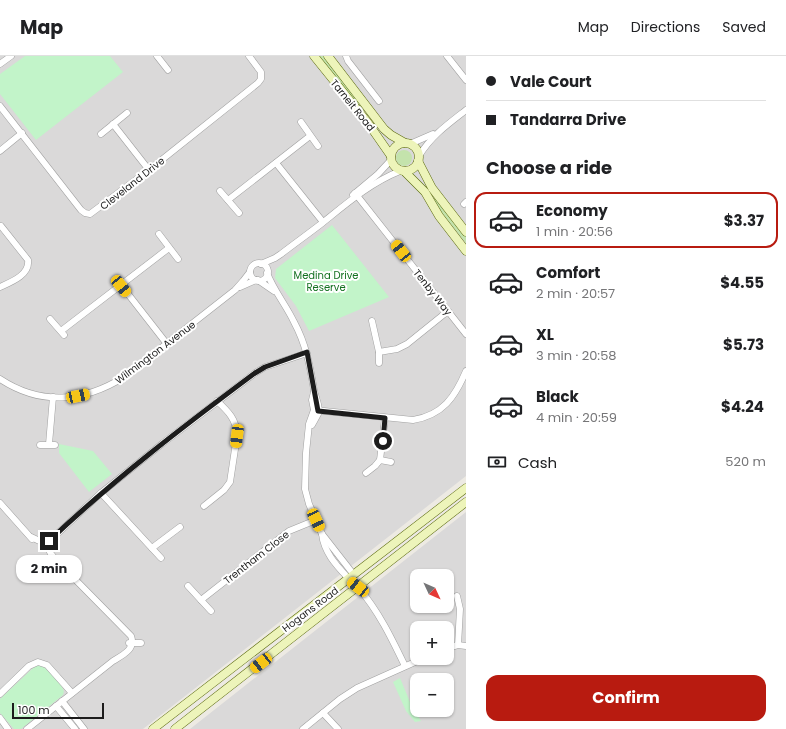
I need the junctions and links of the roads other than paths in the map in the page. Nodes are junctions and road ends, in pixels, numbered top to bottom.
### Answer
1 (11, 56) edge
2 (157, 56) edge
3 (248, 56) edge
4 (314, 56) edge
5 (328, 56) edge
6 (346, 56) edge
7 (447, 56) edge
8 (0, 64) edge
9 (168, 70) dead end
10 (466, 80) edge
11 (379, 101) dead end
12 (0, 106) edge
13 (466, 110) edge
14 (127, 113) dead end
15 (301, 122) dead end
16 (113, 124) junction
17 (440, 130) junction
18 (22, 134) junction
19 (101, 134) dead end
20 (310, 136) junction
21 (408, 144) junction
22 (318, 146) dead end
23 (0, 150) edge
24 (391, 158) junction
25 (419, 158) junction
26 (276, 163) junction
27 (149, 170) junction
28 (402, 171) junction
29 (375, 180) junction
30 (220, 190) dead end
31 (356, 194) junction
32 (228, 200) junction
33 (239, 213) dead end
34 (323, 222) junction
35 (1, 226) dead end
36 (466, 232) edge
37 (159, 234) dead end
38 (169, 248) junction
39 (466, 251) edge
40 (281, 254) junction
41 (178, 259) dead end
42 (261, 264) junction
43 (250, 272) junction
44 (267, 272) junction
45 (257, 280) junction
46 (121, 286) junction
47 (0, 287) edge
48 (235, 290) junction
49 (277, 293) junction
50 (448, 311) junction
51 (50, 319) dead end
52 (372, 321) dead end
53 (466, 334) edge
54 (167, 344) junction
55 (307, 352) junction
56 (379, 352) junction
57 (379, 363) dead end
58 (466, 371) edge
59 (0, 379) edge
60 (53, 398) junction
61 (217, 401) junction
62 (316, 411) junction
63 (385, 418) junction
64 (40, 444) dead end
65 (380, 460) junction
66 (391, 462) dead end
67 (366, 473) dead end
68 (466, 488) edge
69 (101, 493) junction
70 (466, 502) edge
71 (0, 503) edge
72 (204, 506) dead end
73 (316, 520) junction
74 (181, 527) dead end
75 (44, 545) junction
76 (152, 548) junction
77 (161, 558) dead end
78 (351, 577) junction
79 (188, 586) dead end
80 (358, 587) junction
81 (457, 596) dead end
82 (201, 600) junction
83 (211, 611) dead end
84 (130, 643) junction
85 (141, 643) dead end
86 (458, 645) junction
87 (454, 646) edge
88 (466, 646) edge
89 (410, 664) edge
90 (406, 666) junction
91 (72, 693) junction
92 (0, 694) edge
93 (62, 701) junction
94 (56, 706) junction
95 (323, 712) junction
96 (0, 718) edge
97 (159, 728) edge
98 (8, 729) edge
99 (26, 729) edge
100 (75, 729) edge
101 (84, 729) edge
102 (175, 729) edge
103 (303, 729) edge
104 (338, 729) edge

1 - 8 street
2 - 9 street
3 - 27 street, Cleveland Drive
4 - 24 street, Tarneit Road
5 - 21 street, Tarneit Road
6 - 11 street
7 - 10 street
12 - 18 street, Cleveland Drive
13 - 17 street
14 - 16 street
15 - 20 street
16 - 19 street
16 - 27 street
17 - 21 street
17 - 25 street
18 - 23 street
18 - 27 street, Cleveland Drive
20 - 22 street
20 - 26 street
21 - 24 street
21 - 25 street
24 - 28 street
24 - 29 street
25 - 28 street
25 - 36 street
26 - 32 street
26 - 34 street
28 - 29 street
28 - 39 street
29 - 31 street
30 - 32 street
31 - 34 street
31 - 50 street, Tenby Way
32 - 33 street
34 - 40 street
35 - 47 street
37 - 38 street
38 - 41 street
38 - 46 street
40 - 42 street
40 - 44 street
42 - 43 street
42 - 44 street
43 - 45 street
43 - 48 street, Wilmington Avenue
44 - 45 street
44 - 49 street
45 - 48 street, Wilmington Avenue
45 - 49 street
46 - 51 street
46 - 54 street
48 - 54 street, Wilmington Avenue
49 - 55 street
50 - 53 street, Tenby Way
50 - 56 street
52 - 56 street
54 - 60 street, Wilmington Avenue
55 - 61 street
55 - 62 street
56 - 57 street
58 - 63 street
59 - 60 street, Wilmington Avenue
60 - 64 street
61 - 69 street
61 - 72 street
62 - 63 street
62 - 73 street
63 - 65 street
65 - 66 street
65 - 67 street
68 - 78 street, Hogans Road
69 - 75 street
69 - 76 street
70 - 80 street, Hogans Road
71 - 75 street
73 - 78 street
73 - 82 street, Trentham Close
74 - 76 street
75 - 84 street
76 - 77 street
78 - 80 street
78 - 97 street, Hogans Road
79 - 82 street
80 - 90 street
80 - 102 street, Hogans Road
81 - 86 street
82 - 83 street
84 - 85 street
84 - 91 street
86 - 87 street
86 - 88 street
89 - 90 street
90 - 95 street
91 - 92 street
91 - 93 street
93 - 94 street
93 - 101 street
94 - 99 street
94 - 100 street
95 - 103 street
95 - 104 street
96 - 98 street

